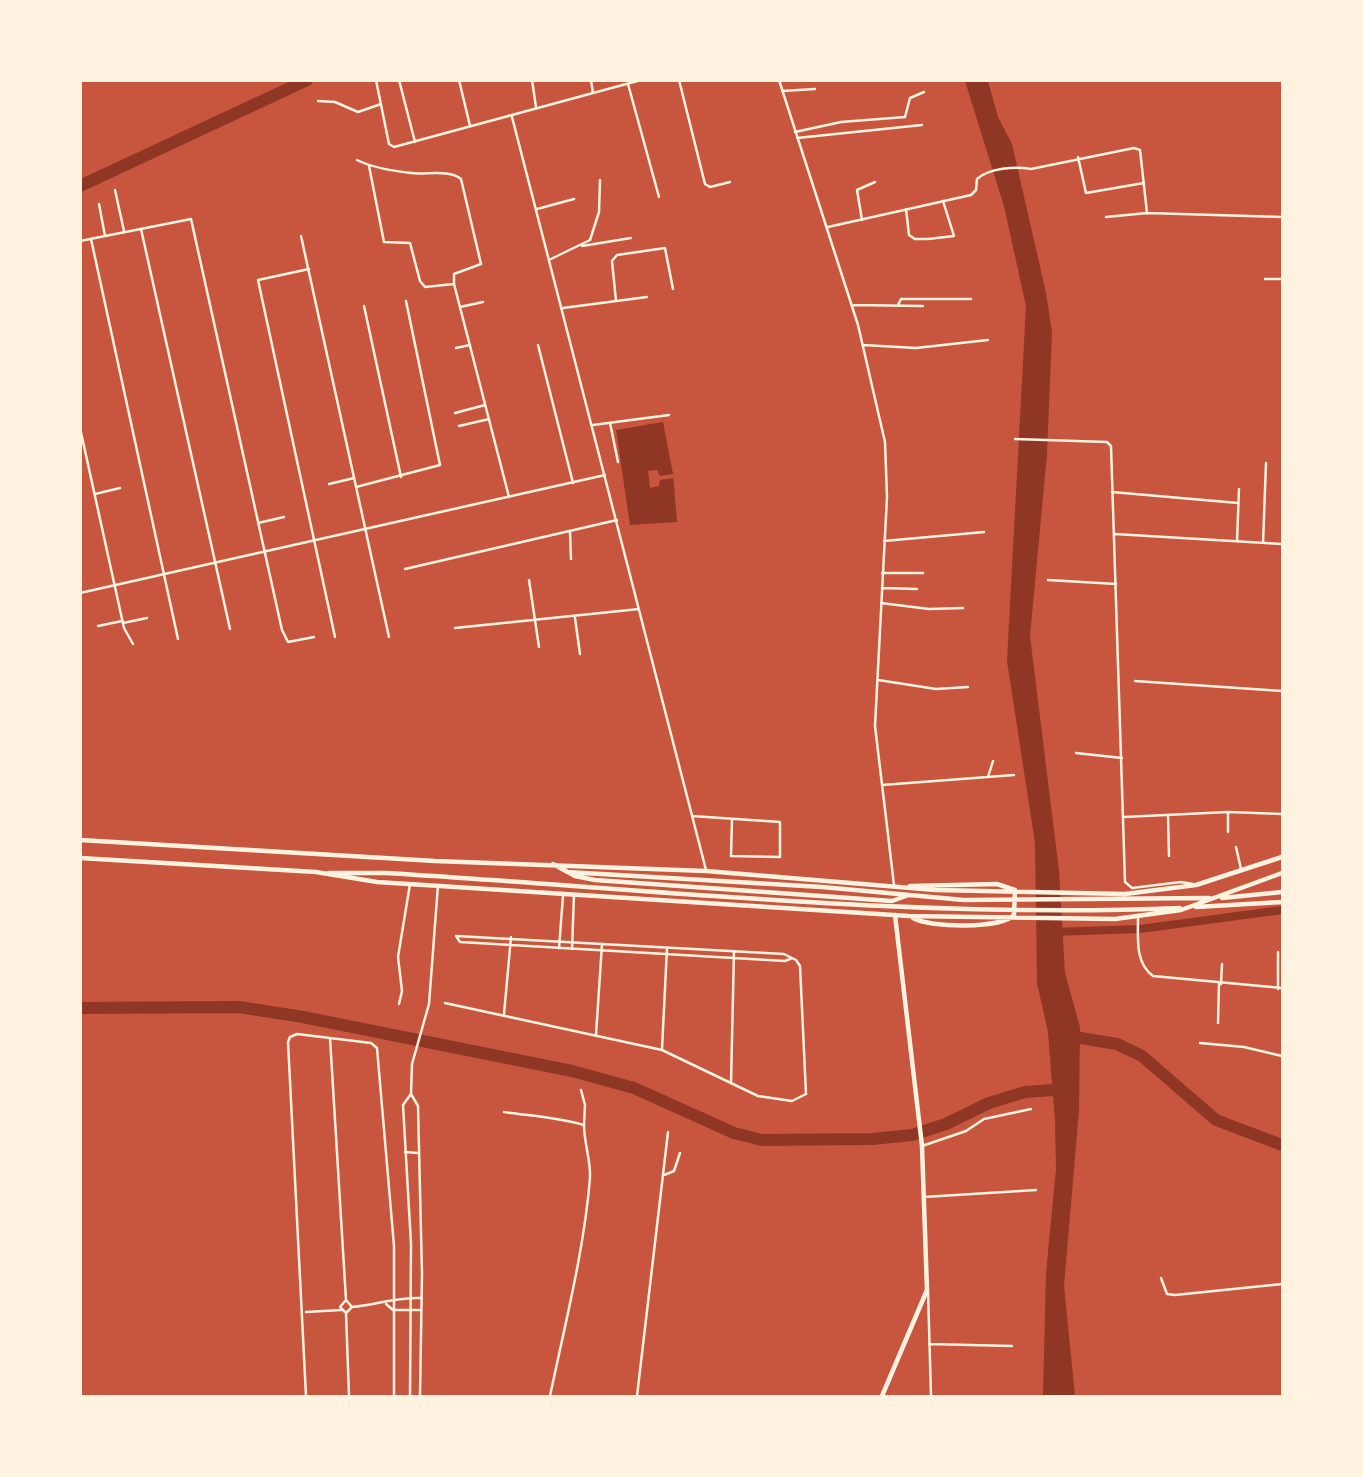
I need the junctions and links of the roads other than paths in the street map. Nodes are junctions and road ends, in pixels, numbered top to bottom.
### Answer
1 (376, 80) edge
2 (399, 80) edge
3 (459, 80) edge
4 (532, 80) edge
5 (591, 80) edge
6 (641, 80) edge
7 (679, 80) edge
8 (779, 80) edge
9 (628, 84) junction
10 (815, 89) dead end
11 (782, 91) junction
12 (924, 92) dead end
13 (593, 93) junction
14 (318, 101) dead end
15 (381, 104) junction
16 (536, 107) junction
17 (512, 117) junction
18 (922, 125) dead end
19 (470, 126) junction
20 (795, 132) junction
21 (797, 138) junction
22 (415, 142) junction
23 (1078, 157) junction
24 (357, 160) dead end
25 (369, 166) junction
26 (600, 180) dead end
27 (730, 182) dead end
28 (875, 183) dead end
29 (1144, 183) junction
30 (115, 190) dead end
31 (659, 197) dead end
32 (574, 199) dead end
33 (943, 201) junction
34 (99, 204) dead end
35 (537, 208) junction
36 (906, 208) junction
37 (1147, 214) junction
38 (1283, 216) edge
39 (1106, 217) dead end
40 (862, 220) junction
41 (827, 227) junction
42 (141, 228) junction
43 (124, 231) junction
44 (105, 236) junction
45 (300, 236) dead end
46 (631, 238) dead end
47 (90, 239) junction
48 (80, 241) edge
49 (579, 247) junction
50 (551, 259) junction
51 (309, 269) junction
52 (1265, 279) dead end
53 (1283, 279) edge
54 (454, 284) junction
55 (673, 289) dead end
56 (647, 297) dead end
57 (971, 299) dead end
58 (406, 301) dead end
59 (615, 301) junction
60 (482, 302) dead end
61 (898, 304) junction
62 (852, 305) junction
63 (364, 306) dead end
64 (923, 306) dead end
65 (460, 307) junction
66 (563, 308) junction
67 (988, 340) dead end
68 (470, 345) junction
69 (538, 345) dead end
70 (863, 345) junction
71 (456, 348) dead end
72 (485, 405) junction
73 (455, 412) dead end
74 (669, 415) dead end
75 (489, 419) junction
76 (610, 423) junction
77 (593, 425) junction
78 (459, 426) dead end
79 (80, 428) edge
80 (1015, 439) dead end
81 (618, 462) dead end
82 (1266, 463) dead end
83 (606, 475) junction
84 (401, 477) junction
85 (354, 478) junction
86 (573, 483) junction
87 (329, 484) dead end
88 (356, 487) junction
89 (120, 488) dead end
90 (1239, 489) dead end
91 (1112, 492) junction
92 (95, 494) junction
93 (509, 497) junction
94 (1238, 503) junction
95 (284, 517) dead end
96 (617, 520) junction
97 (258, 523) junction
98 (365, 529) junction
99 (570, 532) junction
100 (984, 532) dead end
101 (1114, 534) junction
102 (314, 541) junction
103 (884, 541) junction
104 (1237, 541) junction
105 (1263, 543) junction
106 (1283, 544) edge
107 (265, 552) junction
108 (570, 559) dead end
109 (215, 563) junction
110 (405, 569) dead end
111 (882, 573) junction
112 (923, 573) dead end
113 (165, 574) junction
114 (529, 580) dead end
115 (1048, 580) dead end
116 (1116, 584) junction
117 (115, 585) junction
118 (882, 588) junction
119 (917, 589) dead end
120 (80, 593) edge
121 (881, 603) junction
122 (963, 608) dead end
123 (639, 609) junction
124 (147, 618) dead end
125 (575, 618) junction
126 (535, 620) junction
127 (123, 622) junction
128 (98, 626) dead end
129 (455, 628) dead end
130 (230, 629) dead end
131 (314, 637) dead end
132 (335, 637) dead end
133 (389, 637) dead end
134 (178, 639) dead end
135 (133, 644) dead end
136 (539, 647) dead end
137 (580, 654) dead end
138 (877, 680) junction
139 (1135, 681) dead end
140 (968, 687) dead end
141 (1283, 691) edge
142 (1076, 753) dead end
143 (1122, 758) junction
144 (993, 761) dead end
145 (1014, 775) dead end
146 (988, 777) junction
147 (882, 785) junction
148 (1228, 812) junction
149 (1283, 814) edge
150 (1168, 815) junction
151 (692, 816) junction
152 (1124, 817) junction
153 (732, 819) junction
154 (1228, 832) dead end
155 (80, 840) edge
156 (1236, 847) dead end
157 (1169, 856) dead end
158 (1283, 857) edge
159 (80, 858) edge
160 (552, 864) junction
161 (706, 871) junction
162 (567, 872) junction
163 (1241, 872) junction
164 (324, 873) junction
165 (1283, 874) edge
166 (410, 884) junction
167 (438, 885) junction
168 (894, 885) junction
169 (1196, 885) junction
170 (906, 886) junction
171 (935, 890) junction
172 (1283, 892) edge
173 (563, 893) junction
174 (574, 894) junction
175 (1283, 902) edge
176 (895, 915) junction
177 (909, 916) junction
178 (1137, 918) junction
179 (562, 925) junction
180 (572, 926) junction
181 (511, 937) junction
182 (560, 941) junction
183 (572, 942) junction
184 (602, 944) junction
185 (510, 945) junction
186 (559, 948) junction
187 (572, 948) junction
188 (667, 948) junction
189 (602, 951) junction
190 (734, 951) junction
191 (1278, 952) dead end
192 (667, 955) junction
193 (733, 958) junction
194 (792, 958) junction
195 (1222, 964) dead end
196 (1220, 984) junction
197 (1280, 988) edge
198 (445, 1003) dead end
199 (400, 1004) dead end
200 (504, 1015) junction
201 (1218, 1023) dead end
202 (596, 1035) junction
203 (330, 1038) junction
204 (1200, 1043) dead end
205 (662, 1051) junction
206 (1283, 1056) edge
207 (731, 1083) junction
208 (580, 1090) dead end
209 (411, 1094) junction
210 (1031, 1109) dead end
211 (504, 1112) dead end
212 (584, 1125) junction
213 (668, 1132) dead end
214 (922, 1146) junction
215 (405, 1152) junction
216 (418, 1153) junction
217 (680, 1153) dead end
218 (664, 1175) junction
219 (1036, 1190) dead end
220 (924, 1197) junction
221 (1161, 1278) dead end
222 (1283, 1284) edge
223 (928, 1290) junction
224 (394, 1298) junction
225 (411, 1298) junction
226 (421, 1298) junction
227 (346, 1300) junction
228 (386, 1304) junction
229 (352, 1307) junction
230 (341, 1310) junction
231 (393, 1310) junction
232 (411, 1310) junction
233 (421, 1310) junction
234 (304, 1312) junction
235 (346, 1313) junction
236 (929, 1344) junction
237 (1012, 1346) dead end
238 (306, 1396) edge
239 (349, 1396) edge
240 (394, 1396) edge
241 (410, 1396) edge
242 (420, 1396) edge
243 (550, 1396) edge
244 (637, 1396) edge
245 (882, 1396) edge
246 (931, 1396) edge

1 - 15 street
2 - 22 street
3 - 19 street
4 - 16 street
5 - 13 street
6 - 9 street
7 - 27 street
8 - 11 street
9 - 13 street
9 - 31 street
10 - 11 street
11 - 20 street
12 - 20 street
13 - 16 street
14 - 15 street
15 - 22 street
16 - 17 street
17 - 19 street
17 - 35 street
18 - 21 street
19 - 22 street
20 - 21 street
21 - 41 street
23 - 29 street
23 - 29 street
23 - 33 street
24 - 25 street
25 - 54 street
25 - 54 street
26 - 49 street
28 - 40 street
29 - 37 street
30 - 43 street
32 - 35 street
33 - 36 street
33 - 36 street
34 - 44 street
35 - 50 street
36 - 40 street
37 - 38 street
37 - 39 street
40 - 41 street
41 - 62 street
42 - 43 street
42 - 97 street
42 - 109 street
43 - 44 street
44 - 47 street
45 - 51 street
46 - 49 street
47 - 48 street
47 - 113 street
49 - 50 street
50 - 66 street
51 - 85 street
51 - 102 street
52 - 53 street
54 - 65 street
55 - 59 street
56 - 59 street
57 - 61 street
58 - 84 street
59 - 66 street
60 - 65 street
61 - 62 street
61 - 64 street
62 - 70 street
63 - 84 street
65 - 68 street
66 - 77 street
67 - 70 street
68 - 71 street
68 - 72 street
69 - 86 street
70 - 103 street
72 - 73 street
72 - 75 street
74 - 76 street
75 - 78 street
75 - 93 street
76 - 77 street
76 - 81 street
77 - 83 street
79 - 92 street
80 - 91 street
82 - 105 street
83 - 86 street
83 - 96 street
84 - 88 street
85 - 87 street
85 - 88 street
86 - 93 street
88 - 98 street
89 - 92 street
90 - 94 street
91 - 94 street
91 - 101 street
92 - 117 street
93 - 98 street
94 - 104 street
95 - 97 street
96 - 99 street
96 - 123 street
97 - 107 street
98 - 102 street
98 - 133 street
99 - 108 street
99 - 110 street
100 - 103 street
101 - 104 street
101 - 116 street
102 - 107 street
102 - 132 street
103 - 111 street
104 - 105 street
105 - 106 street
107 - 109 street
107 - 131 street
109 - 113 street
109 - 130 street
111 - 112 street
111 - 118 street
113 - 117 street
113 - 134 street
114 - 126 street
115 - 116 street
116 - 143 street
117 - 120 street
117 - 127 street
118 - 119 street
118 - 121 street
121 - 122 street
121 - 138 street
123 - 125 street
123 - 151 street
124 - 127 street
125 - 126 street
125 - 137 street
126 - 129 street
126 - 136 street
127 - 128 street
127 - 135 street
138 - 140 street
138 - 147 street
139 - 141 street
142 - 143 street
143 - 152 street
144 - 146 street
145 - 146 street
146 - 147 street
147 - 168 street
148 - 149 street
148 - 150 street
148 - 154 street
150 - 152 street
150 - 157 street
151 - 153 street
151 - 161 street
152 - 169 street
153 - 153 street
155 - 160 main road
156 - 163 street
158 - 163 main road
159 - 164 main road
160 - 161 main road
160 - 162 main road
161 - 168 main road
162 - 171 main road
162 - 172 main road
163 - 169 main road
164 - 166 main road
164 - 175 main road
165 - 178 main road
166 - 167 main road
166 - 199 street
167 - 173 main road
167 - 209 street
168 - 170 main road
169 - 171 main road
170 - 171 main road
170 - 177 main road
173 - 174 main road
173 - 179 street
174 - 176 main road
174 - 180 street
176 - 177 main road
176 - 214 main road
177 - 178 main road
178 - 196 street
179 - 180 street
179 - 182 street
180 - 183 street
181 - 182 street
181 - 185 street
181 - 185 street
182 - 183 street
182 - 186 street
183 - 184 street
183 - 187 street
184 - 188 street
184 - 189 street
185 - 186 street
185 - 200 street
186 - 187 street
187 - 189 street
188 - 190 street
188 - 192 street
189 - 192 street
189 - 202 street
190 - 193 street
190 - 194 street
191 - 197 street
192 - 193 street
192 - 205 street
193 - 194 street
193 - 207 street
194 - 207 street
195 - 196 street
196 - 197 street
196 - 201 street
198 - 200 street
200 - 202 street
202 - 205 street
203 - 224 street
203 - 227 street
203 - 234 street
204 - 206 street
205 - 207 street
208 - 212 street
209 - 215 street
209 - 216 street
210 - 214 street
211 - 212 street
212 - 243 street
213 - 218 street
214 - 220 main road
215 - 216 street
215 - 225 street
216 - 226 street
217 - 218 street
218 - 244 street
219 - 220 street
220 - 223 main road
221 - 222 street
223 - 236 street
223 - 245 main road
224 - 225 street
224 - 228 street
224 - 231 street
225 - 226 street
225 - 232 street
226 - 233 street
227 - 229 street
227 - 230 street
228 - 229 street
228 - 231 street
229 - 235 street
230 - 234 street
230 - 235 street
231 - 232 street
231 - 240 street
232 - 233 street
232 - 241 street
233 - 242 street
234 - 238 street
235 - 239 street
236 - 237 street
236 - 246 street

